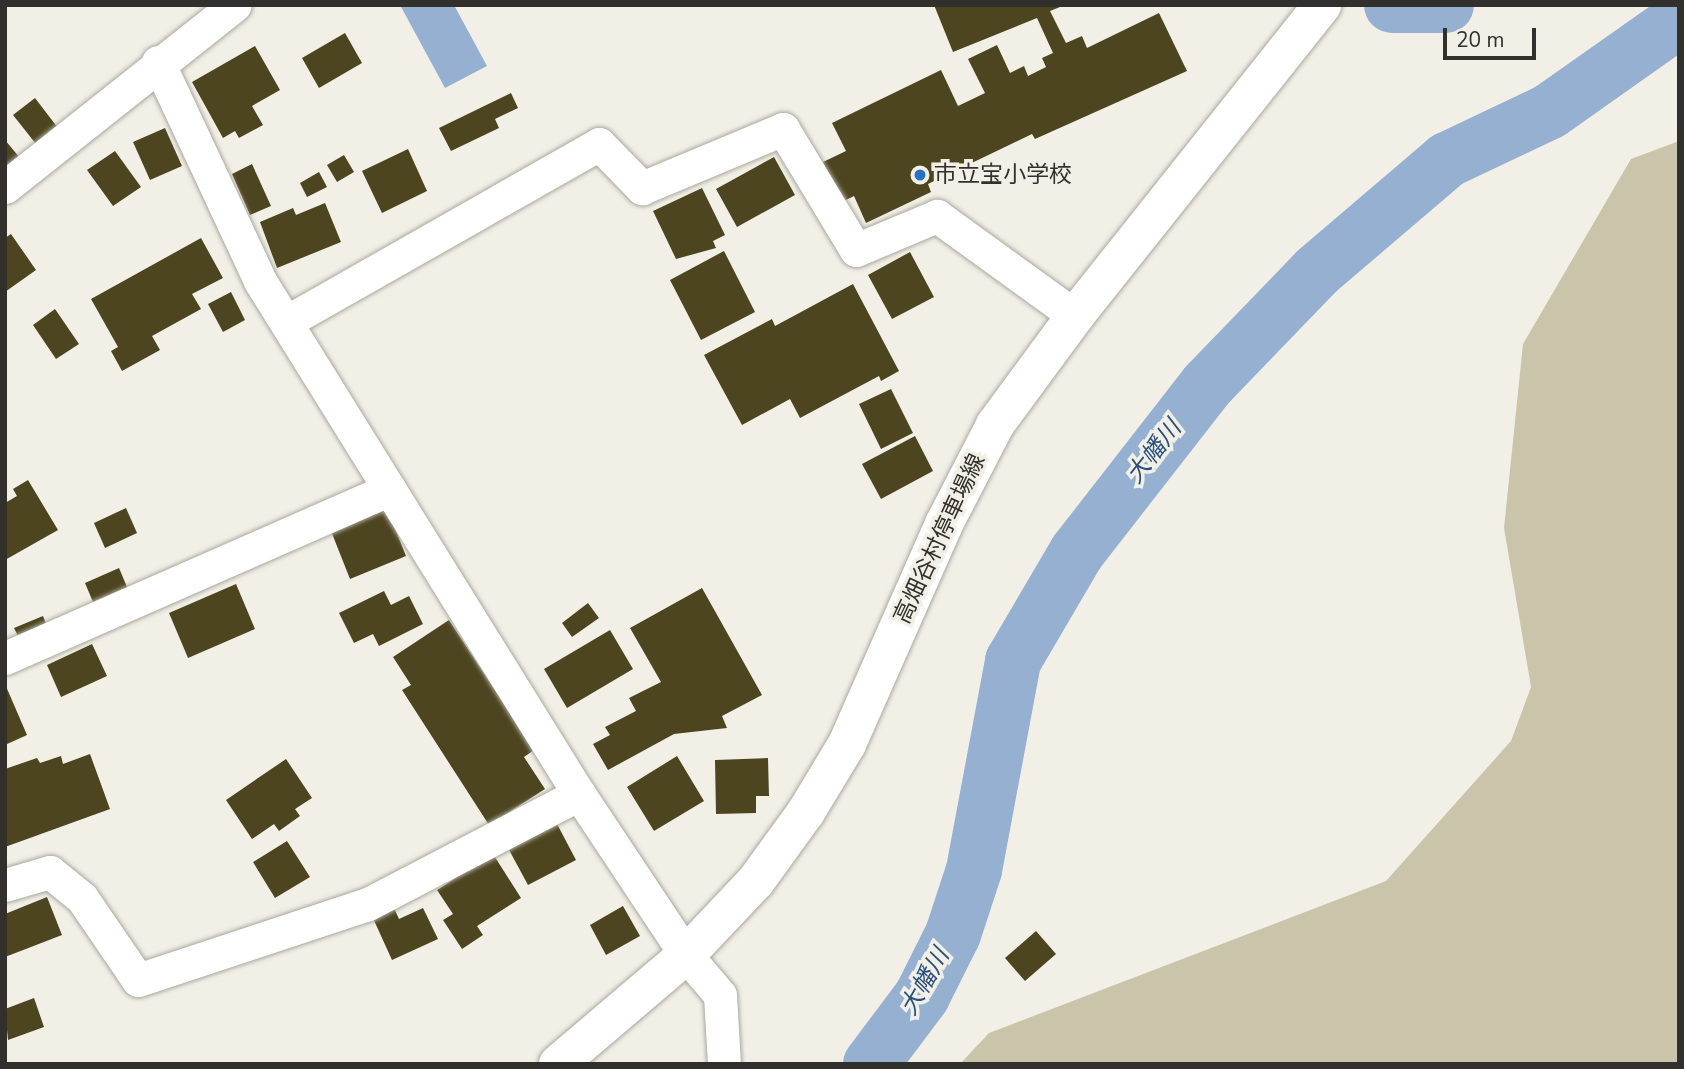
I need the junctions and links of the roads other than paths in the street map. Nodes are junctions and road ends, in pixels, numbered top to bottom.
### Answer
1 (235, 5) edge
2 (1322, 5) edge
3 (158, 62) junction
4 (5, 187) edge
5 (1075, 316) junction
6 (286, 322) junction
7 (390, 489) junction
8 (5, 658) edge
9 (579, 794) junction
10 (5, 885) edge
11 (686, 955) junction
12 (558, 1064) edge
13 (724, 1064) edge

1 - 3 street
2 - 5 main road, 高畑谷村停車場線
3 - 4 street
3 - 6 street
5 - 6 street
5 - 11 main road, 高畑谷村停車場線
6 - 7 street
7 - 8 street
7 - 9 street
9 - 10 street
9 - 11 street
11 - 12 main road, 高畑谷村停車場線
11 - 13 street

